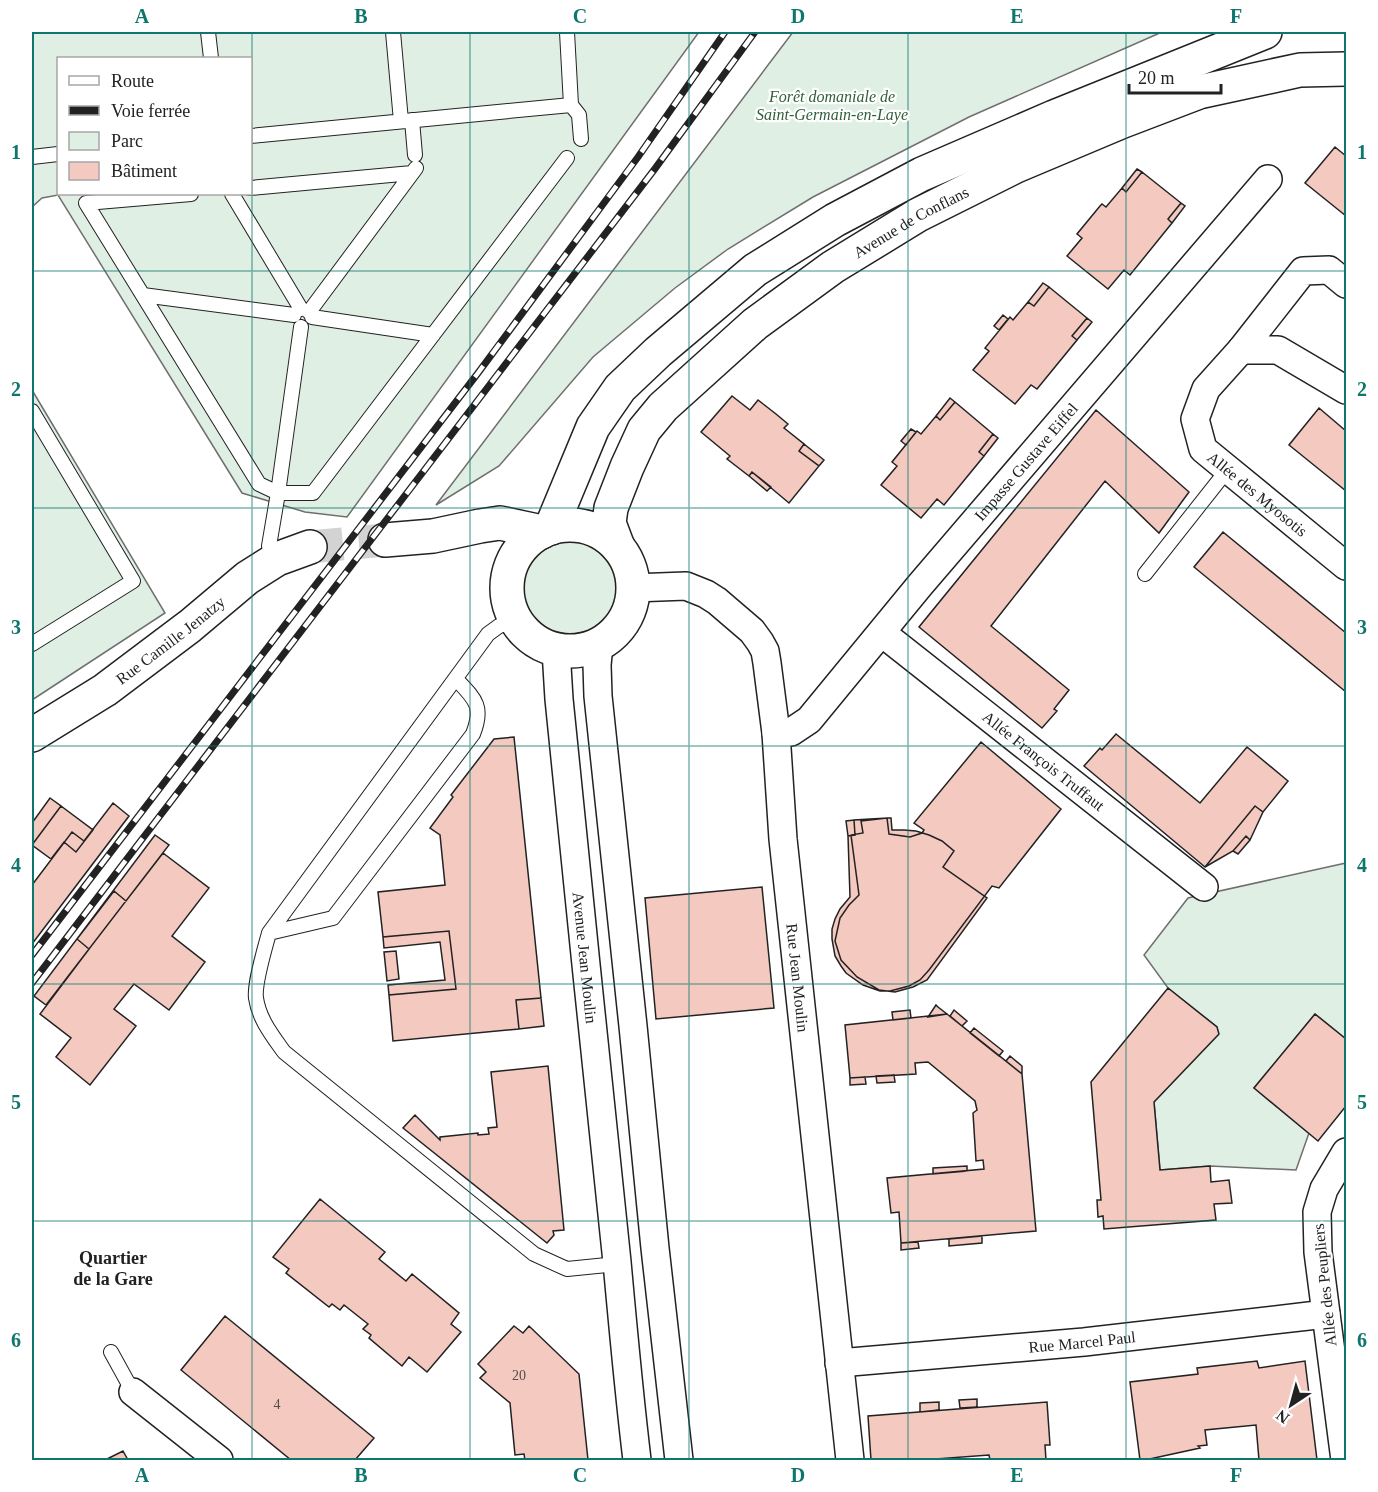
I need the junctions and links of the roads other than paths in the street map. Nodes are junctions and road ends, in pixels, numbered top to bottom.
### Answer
1 (208, 32) edge
2 (393, 32) edge
3 (567, 32) edge
4 (1265, 32) edge
5 (211, 57) edge
6 (1347, 69) edge
7 (571, 105) junction
8 (406, 121) junction
9 (252, 136) edge
10 (581, 139) dead end
11 (53, 155) edge
12 (32, 157) edge
13 (567, 158) dead end
14 (414, 165) junction
15 (1268, 179) dead end
16 (252, 188) edge
17 (164, 195) edge
18 (233, 195) edge
19 (82, 198) edge
20 (1347, 284) edge
21 (142, 295) junction
22 (304, 313) junction
23 (433, 335) junction
24 (1241, 350) junction
25 (1347, 390) edge
26 (32, 411) edge
27 (1228, 469) junction
28 (278, 493) junction
29 (546, 530) junction
30 (385, 540) tunnel mouth
31 (269, 546) dead end
32 (310, 547) tunnel mouth
33 (618, 547) junction
34 (1347, 566) edge
35 (1145, 574) dead end
36 (633, 588) junction
37 (515, 621) junction
38 (882, 633) junction
39 (32, 644) edge
40 (599, 645) junction
41 (556, 650) junction
42 (456, 679) junction
43 (776, 733) junction
44 (32, 735) edge
45 (1204, 887) dead end
46 (269, 933) junction
47 (1347, 1152) edge
48 (656, 1257) junction
49 (617, 1264) junction
50 (1326, 1314) junction
51 (111, 1352) dead end
52 (839, 1364) junction
53 (133, 1392) joint
54 (1345, 1456) edge
55 (219, 1461) edge
56 (637, 1461) edge
57 (679, 1461) edge
58 (850, 1461) edge

1 - 5 lane
2 - 8 lane
3 - 7 lane
4 - 29 street, Avenue de Conflans
6 - 33 street, Avenue de Conflans
7 - 8 lane
7 - 10 lane
8 - 9 lane
8 - 14 lane
11 - 12 lane
13 - 23 lane
14 - 16 lane
14 - 22 lane
15 - 38 street, Impasse Gustave Eiffel
17 - 19 lane
18 - 22 lane
19 - 21 lane
20 - 24 street, Allée des Myosotis
21 - 22 lane
21 - 28 lane
22 - 23 lane
22 - 28 lane
23 - 28 lane
24 - 25 street
24 - 27 street, Allée des Myosotis
26 - 39 lane
27 - 34 street, Allée des Myosotis
27 - 35 lane
28 - 31 lane
29 - 30 street
29 - 33 street
29 - 37 street
32 - 44 street, Rue Camille Jenatzy
33 - 36 street
36 - 40 street
36 - 43 street, Rue Jean Moulin
37 - 41 street
37 - 42 lane
38 - 43 street, Impasse Gustave Eiffel
38 - 45 street, Allée François Truffaut
40 - 41 street
40 - 48 street
41 - 49 street, Avenue Jean Moulin
42 - 46 lane
42 - 46 lane
43 - 52 street, Rue Jean Moulin
46 - 49 lane
47 - 50 street, Allée des Peupliers
48 - 49 street
48 - 57 street
49 - 56 street, Avenue Jean Moulin
50 - 52 street, Rue Marcel Paul
50 - 54 street, Allée des Peupliers
51 - 53 lane
52 - 58 street, Rue Jean Moulin
53 - 55 street

